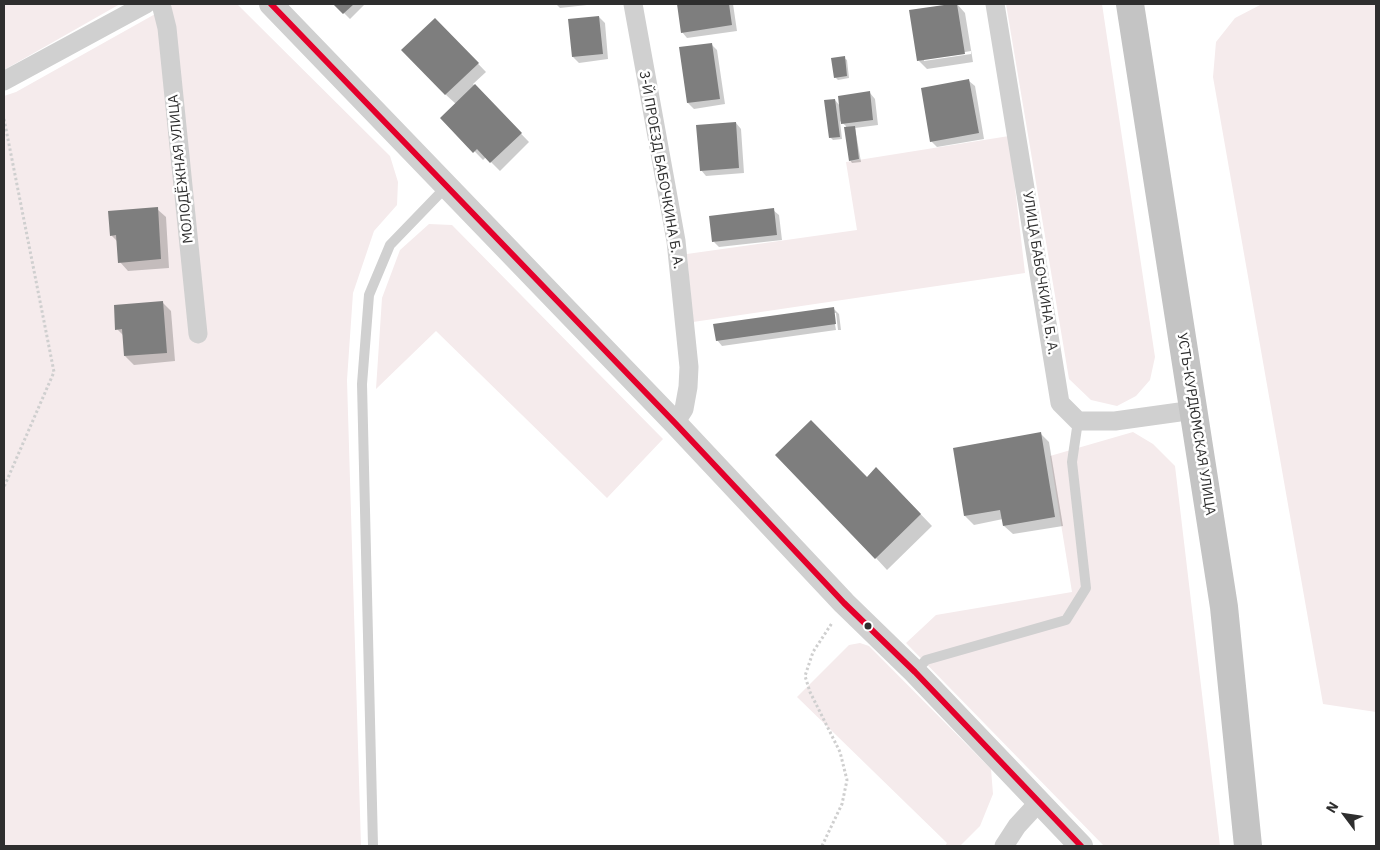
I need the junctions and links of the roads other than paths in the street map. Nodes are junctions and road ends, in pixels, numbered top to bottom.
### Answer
1 (146, 4) edge
2 (161, 4) edge
3 (271, 4) edge
4 (633, 4) edge
5 (995, 4) edge
6 (1130, 4) edge
7 (4, 81) edge
8 (447, 186) junction
9 (198, 334) dead end
10 (1194, 410) junction
11 (1078, 421) junction
12 (675, 423) junction
13 (915, 672) junction
14 (1040, 801) junction
15 (373, 846) edge
16 (1004, 846) edge
17 (1081, 846) edge
18 (1248, 846) edge

1 - 7 street
2 - 9 street, МОЛОДЁЖНАЯ УЛИЦА
3 - 8 street
4 - 12 street, 3-Й ПРОЕЗД БАБОЧКИНА Б. А.
5 - 11 street, УЛИЦА БАБОЧКИНА Б. А.
6 - 10 main road, УСТЬ-КУРДЮМСКАЯ УЛИЦА
8 - 12 street
8 - 15 lane
10 - 11 street
10 - 18 main road, УСТЬ-КУРДЮМСКАЯ УЛИЦА
11 - 13 lane
12 - 13 street
13 - 14 street
14 - 16 street
14 - 17 street

